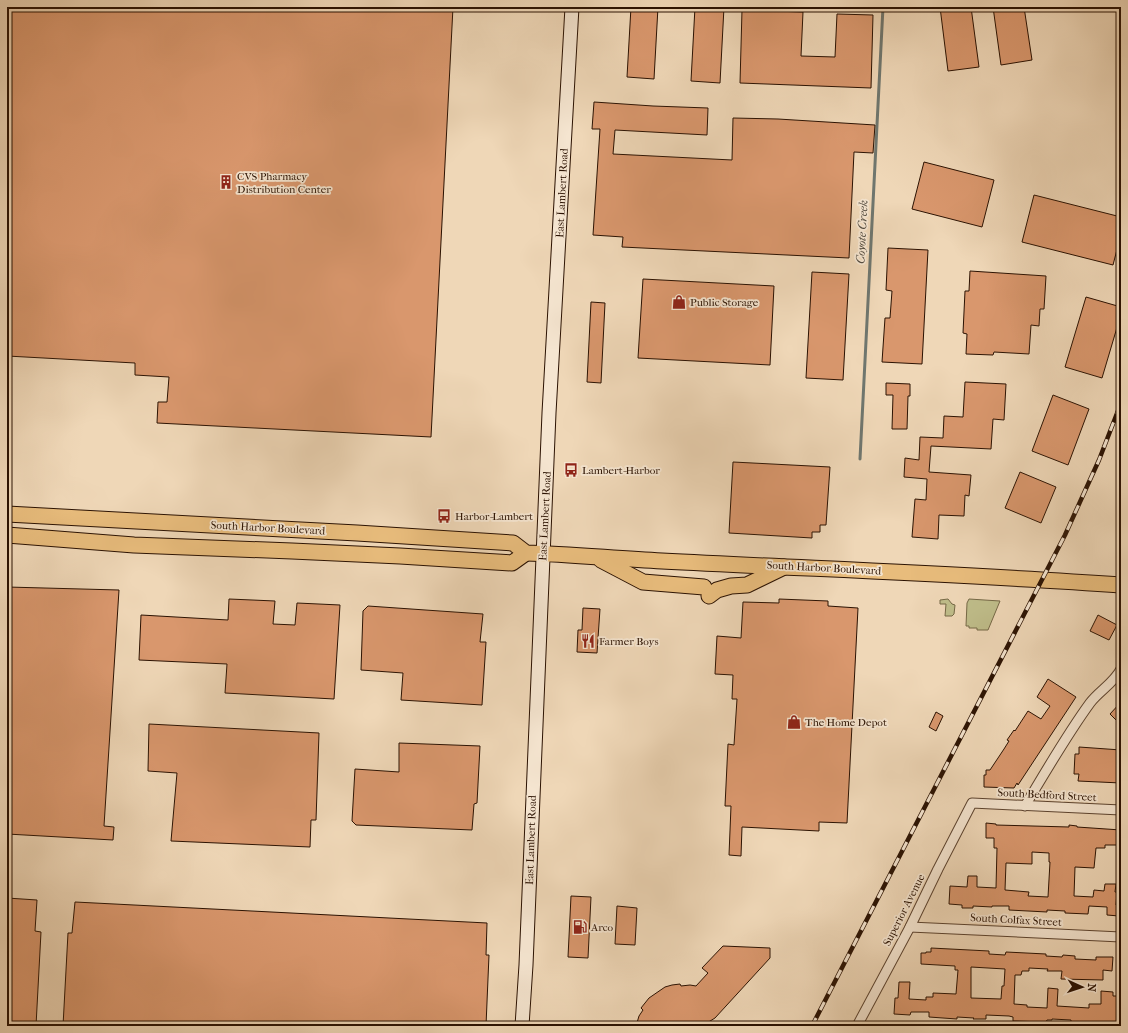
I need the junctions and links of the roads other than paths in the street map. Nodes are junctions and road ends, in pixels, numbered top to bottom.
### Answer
1 (572, 7) edge
2 (7, 514) edge
3 (7, 535) edge
4 (526, 553) junction
5 (543, 554) junction
6 (596, 557) junction
7 (785, 567) junction
8 (1121, 585) edge
9 (1120, 673) edge
10 (972, 803) joint
11 (1025, 806) junction
12 (1121, 810) edge
13 (910, 927) junction
14 (1121, 938) edge
15 (522, 1026) edge
16 (857, 1026) edge

1 - 5 main road, East Lambert Road
2 - 4 main road, South Harbor Boulevard
3 - 4 main road, South Harbor Boulevard
4 - 5 main road, South Harbor Boulevard
5 - 6 main road, South Harbor Boulevard
5 - 15 main road, East Lambert Road
6 - 7 main road, South Harbor Boulevard
6 - 7 main road
7 - 8 main road, South Harbor Boulevard
9 - 11 street
10 - 11 street, South Bedford Street
10 - 13 street, Superior Avenue
11 - 12 street, South Bedford Street
13 - 14 street, South Colfax Street
13 - 16 street, Superior Avenue

